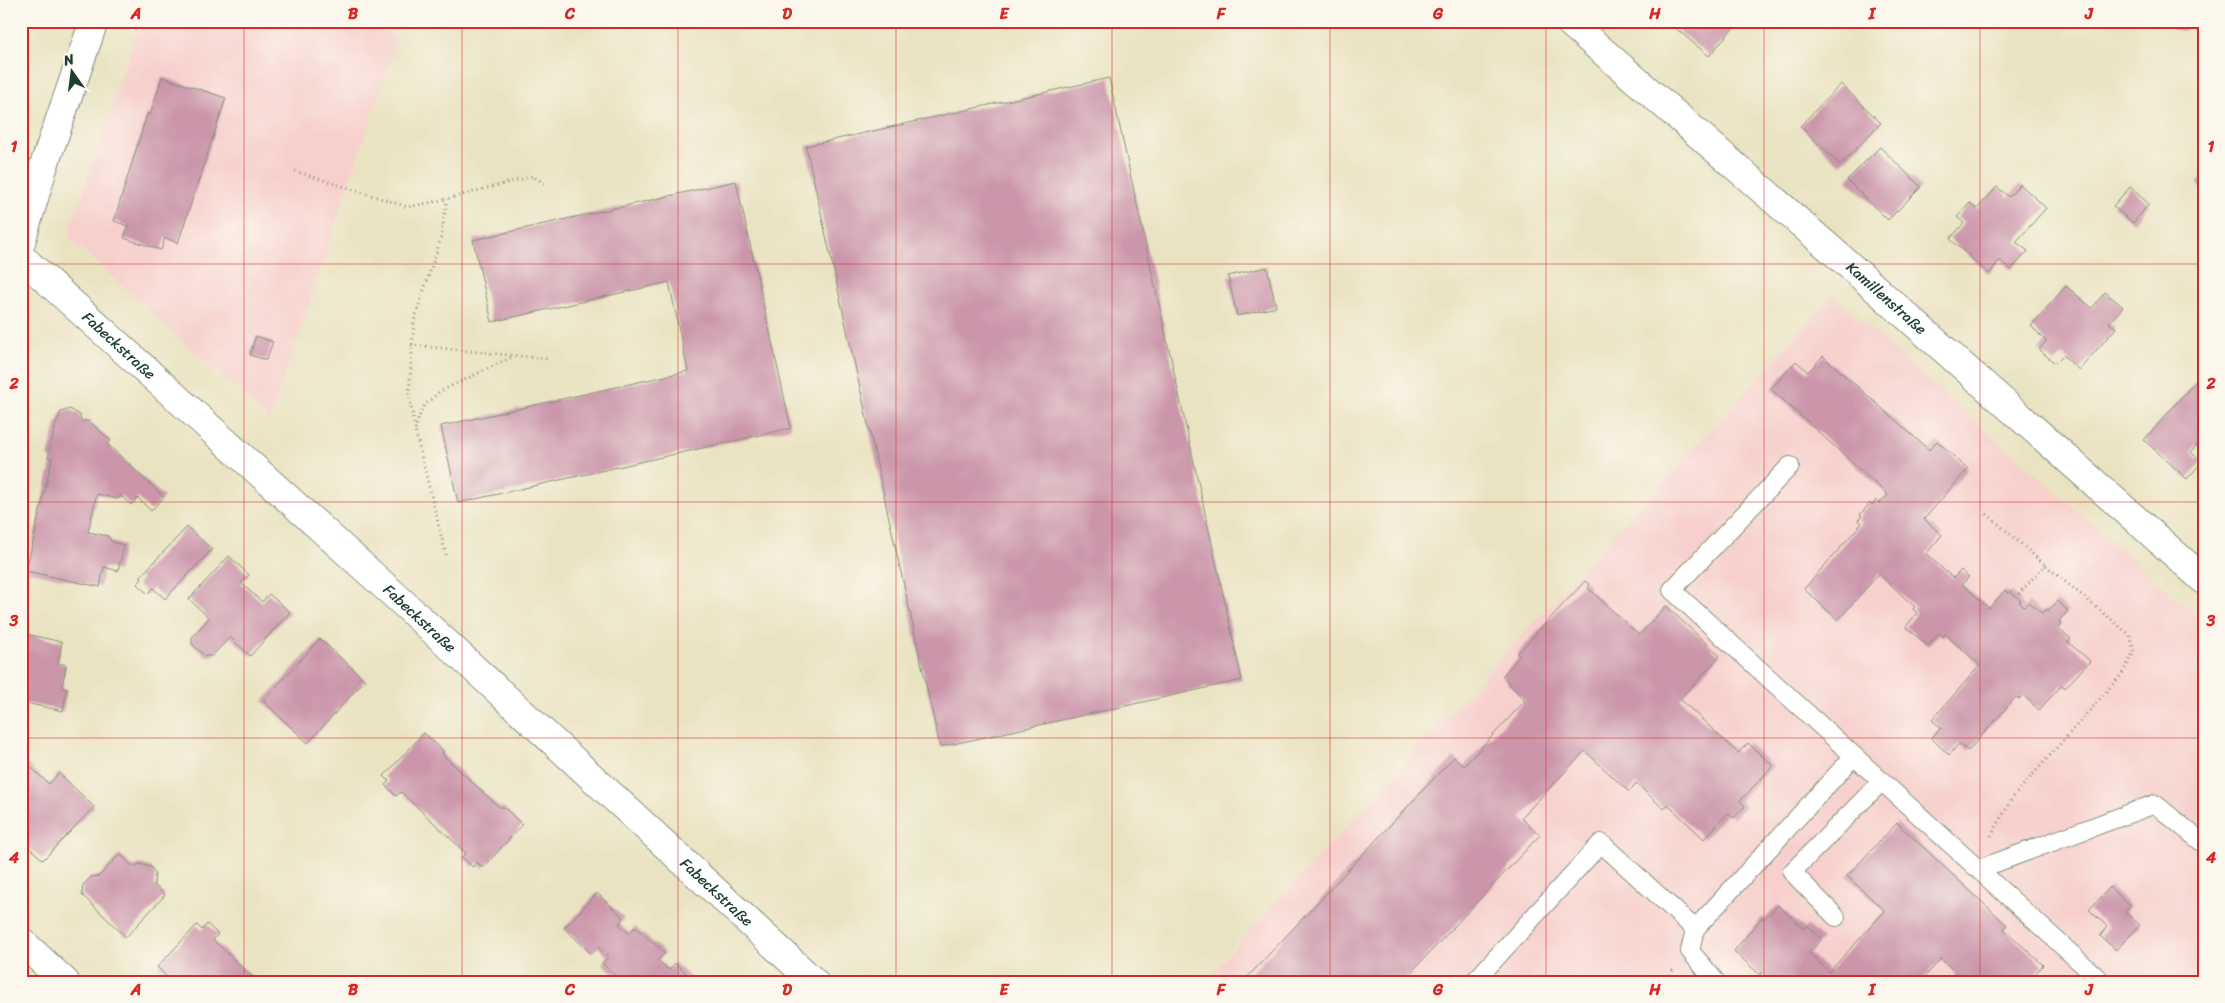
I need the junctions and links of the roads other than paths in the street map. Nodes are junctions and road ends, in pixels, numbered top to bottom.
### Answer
1 (94, 21) edge
2 (1568, 21) edge
3 (21, 242) edge
4 (21, 257) edge
5 (1790, 466) dead end
6 (2204, 580) edge
7 (1854, 756) junction
8 (1882, 781) junction
9 (2204, 844) edge
10 (1979, 870) junction
11 (1836, 917) dead end
12 (1695, 929) junction
13 (21, 941) edge
14 (65, 982) edge
15 (814, 982) edge
16 (1474, 982) edge
17 (1716, 982) edge
18 (2102, 982) edge

1 - 3 street
2 - 6 street, Kamillenstraße
4 - 15 street, Fabeckstraße
5 - 7 lane
7 - 8 lane
7 - 12 lane
8 - 10 lane
8 - 11 lane
9 - 10 lane
10 - 18 lane
12 - 16 lane
12 - 17 lane
13 - 14 street

